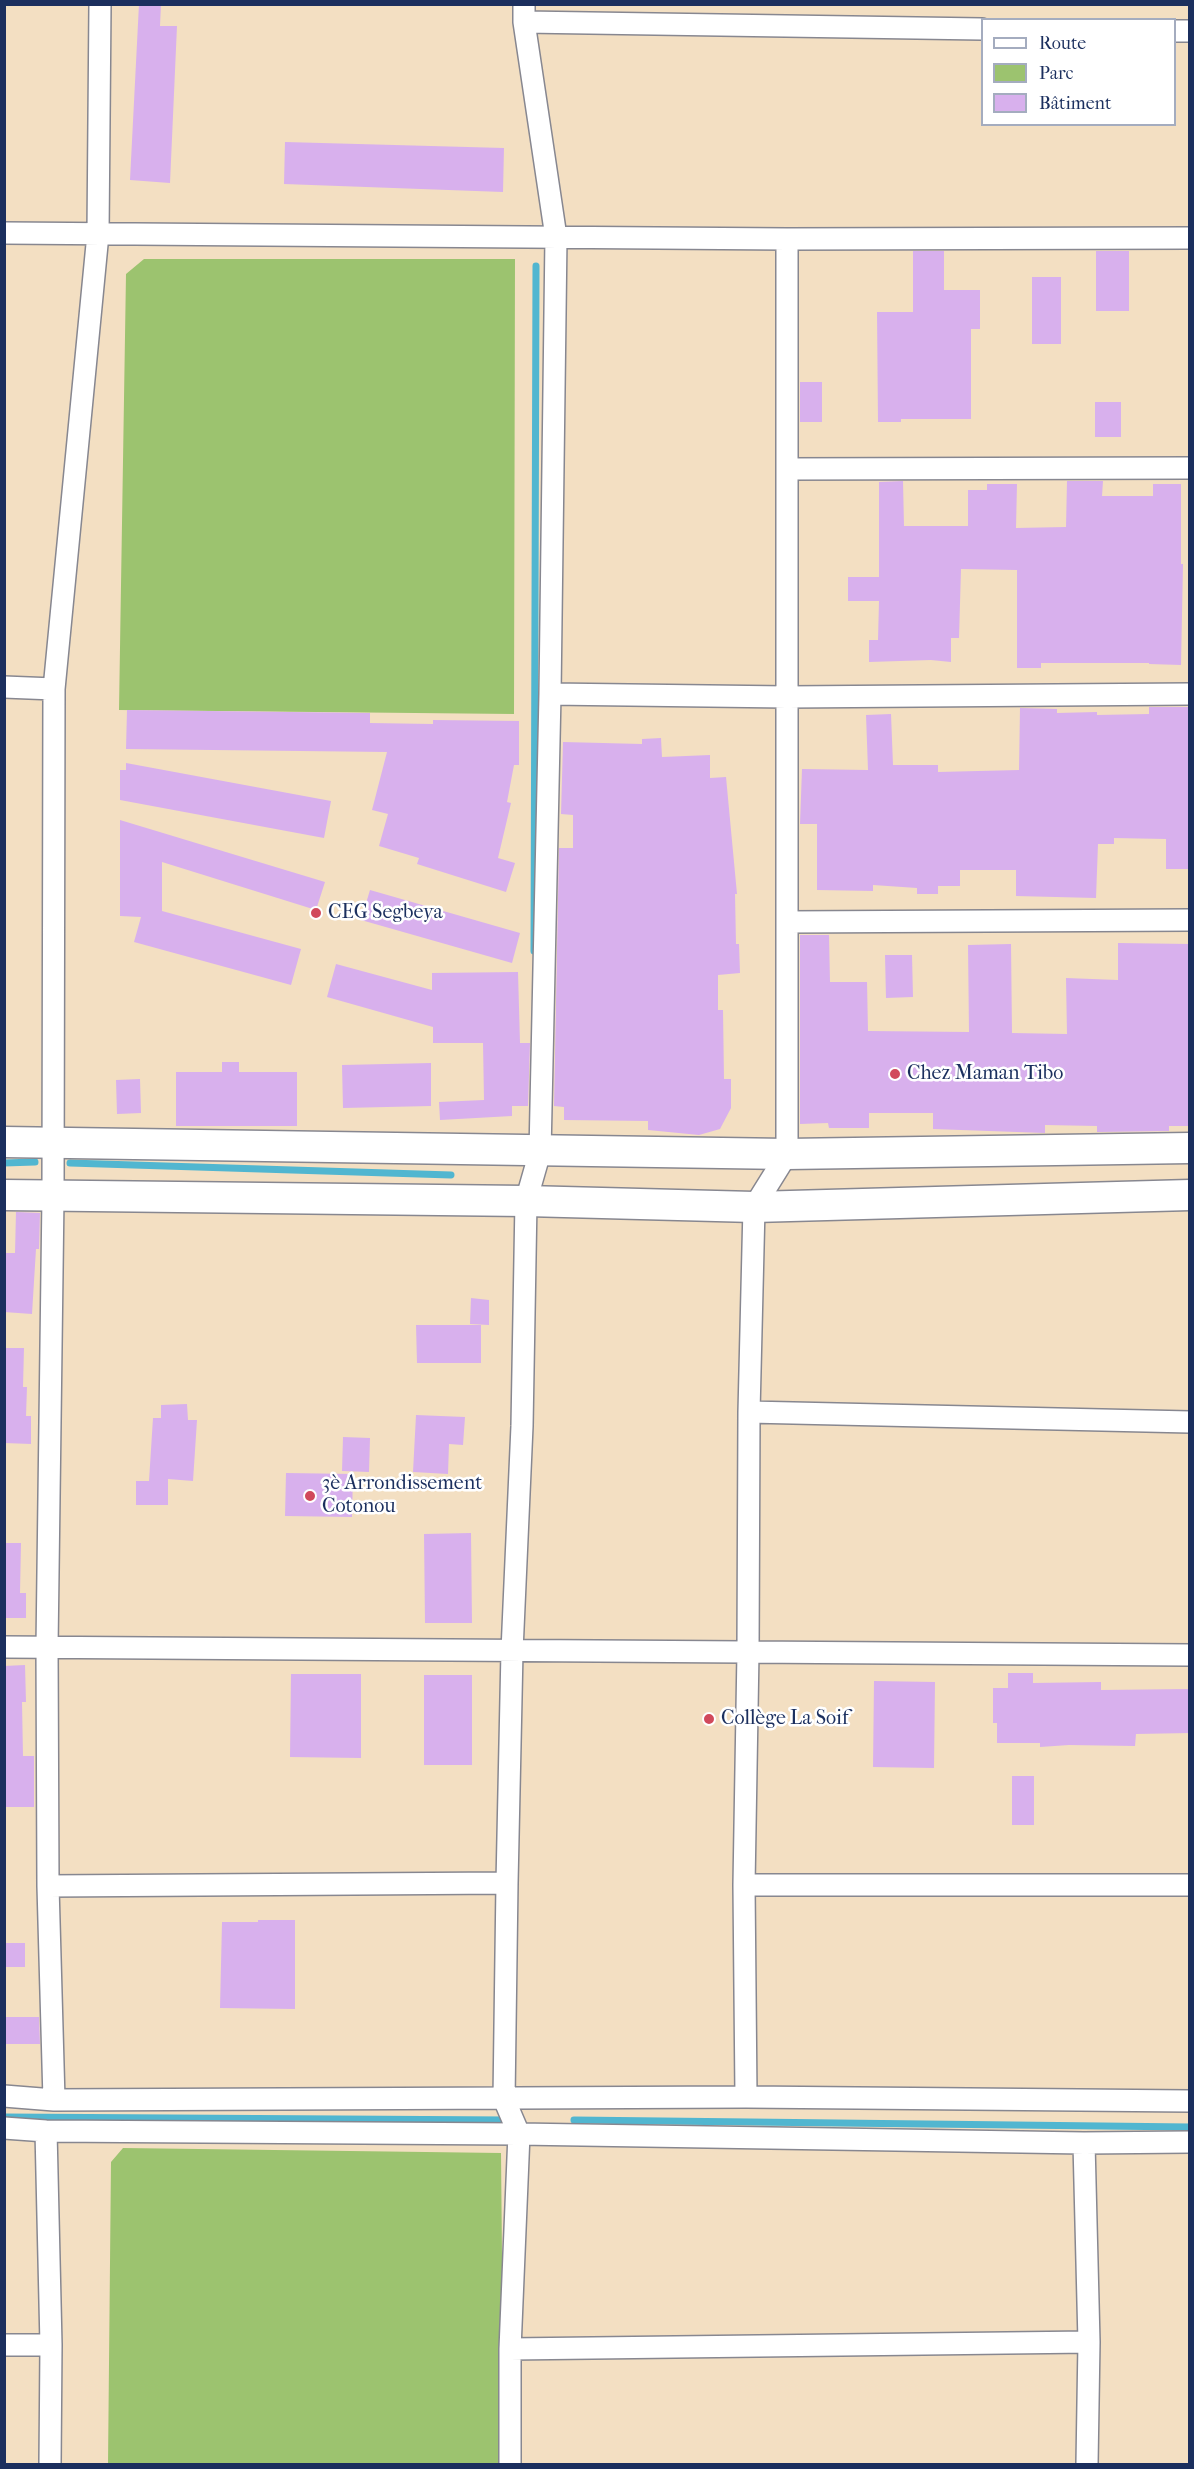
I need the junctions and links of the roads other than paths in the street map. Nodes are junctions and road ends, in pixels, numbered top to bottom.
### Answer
1 (100, 4) edge
2 (524, 14) edge
3 (981, 29) edge
4 (4, 233) edge
5 (98, 234) junction
6 (556, 237) junction
7 (1190, 238) edge
8 (787, 239) junction
9 (1190, 468) edge
10 (787, 469) junction
11 (4, 687) edge
12 (54, 689) junction
13 (550, 694) junction
14 (1190, 694) edge
15 (787, 697) junction
16 (1190, 920) edge
17 (787, 922) junction
18 (4, 1142) edge
19 (52, 1143) junction
20 (1190, 1148) edge
21 (540, 1152) junction
22 (787, 1154) junction
23 (1190, 1195) edge
24 (4, 1196) edge
25 (53, 1196) junction
26 (526, 1201) junction
27 (754, 1207) junction
28 (749, 1412) junction
29 (1190, 1422) edge
30 (4, 1647) edge
31 (47, 1647) junction
32 (512, 1651) junction
33 (748, 1652) junction
34 (1190, 1655) edge
35 (507, 1883) junction
36 (744, 1885) junction
37 (1190, 1885) edge
38 (48, 1886) junction
39 (4, 2096) edge
40 (746, 2097) junction
41 (504, 2099) junction
42 (54, 2100) junction
43 (1190, 2101) edge
44 (4, 2128) edge
45 (46, 2131) junction
46 (519, 2134) junction
47 (1190, 2142) edge
48 (1084, 2143) junction
49 (1089, 2343) junction
50 (4, 2345) edge
51 (51, 2345) junction
52 (510, 2349) junction
53 (50, 2464) edge
54 (510, 2464) edge
55 (1087, 2464) edge

1 - 5 street
2 - 3 street
2 - 6 street
4 - 5 street
5 - 6 street
5 - 12 street
6 - 8 street
6 - 13 street
7 - 8 street
8 - 10 street
9 - 10 street
10 - 15 street
11 - 12 street
12 - 19 street
13 - 15 street
13 - 21 street
14 - 15 street
15 - 17 street
16 - 17 street
17 - 22 street
18 - 19 street
19 - 21 street
19 - 25 street
20 - 22 street
21 - 22 street
21 - 26 street
22 - 27 street
23 - 27 street
24 - 25 street
25 - 26 street
25 - 31 street
26 - 27 street
26 - 32 street
27 - 28 street
28 - 29 street
28 - 33 street
30 - 31 street
31 - 32 street
31 - 38 street
32 - 33 street
32 - 35 street
33 - 34 street
33 - 36 street
35 - 38 street
35 - 41 street
36 - 37 street
36 - 40 street
38 - 42 street
39 - 42 street
40 - 41 street
40 - 43 street
41 - 42 street
41 - 46 street
44 - 45 street
45 - 46 street
45 - 51 street
46 - 48 street
46 - 52 street
47 - 48 street
48 - 49 street
49 - 52 street
49 - 55 street
50 - 51 street
51 - 53 street
52 - 54 street

